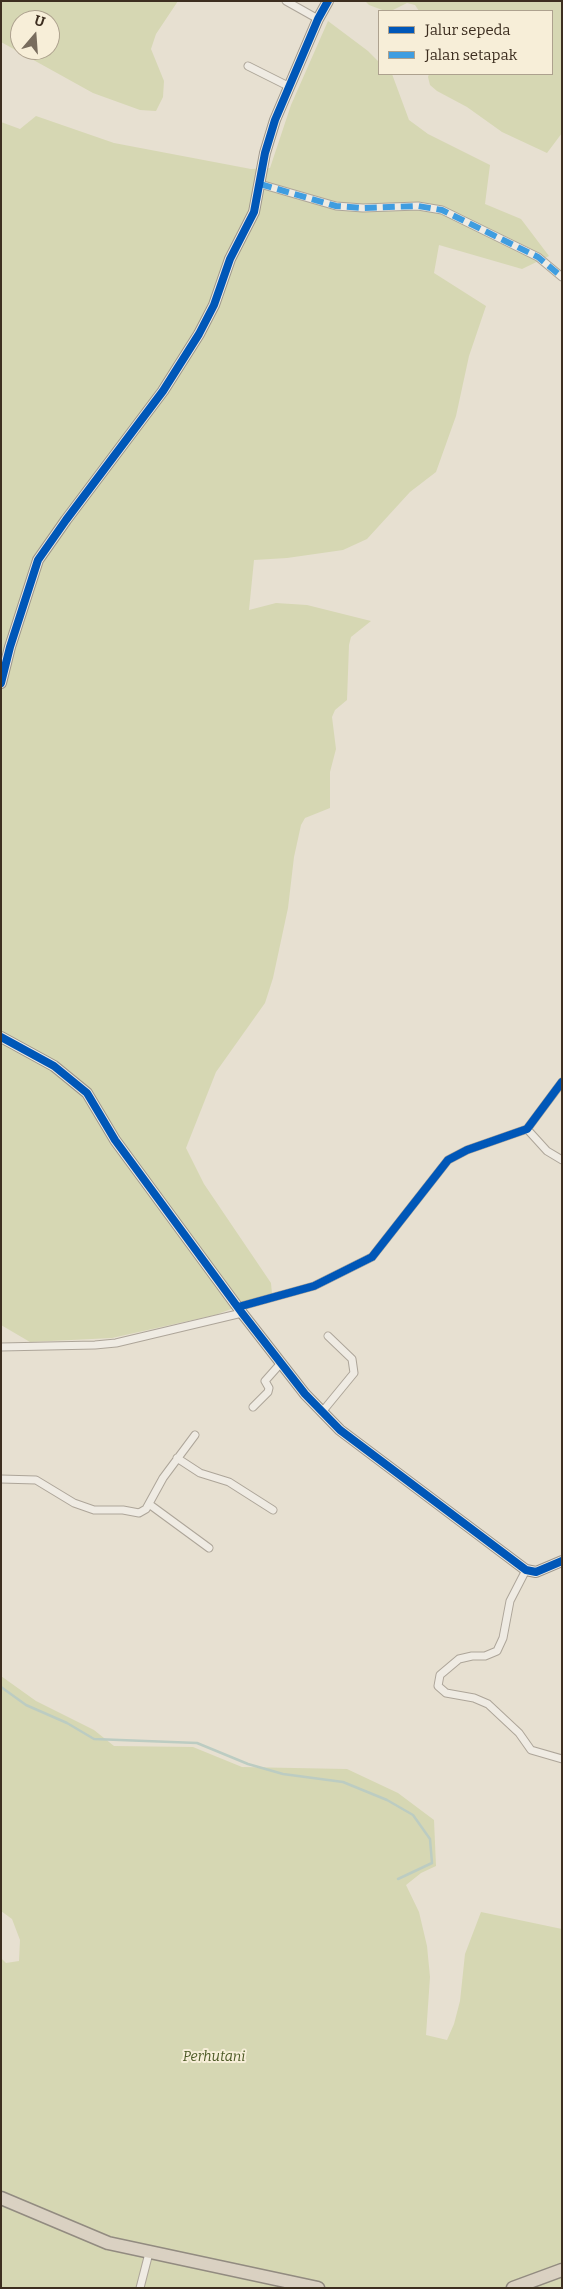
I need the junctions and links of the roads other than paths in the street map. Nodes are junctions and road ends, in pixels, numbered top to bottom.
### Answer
1 (286, 1) edge
2 (328, 1) edge
3 (318, 19) junction
4 (248, 66) dead end
5 (288, 86) junction
6 (260, 184) junction
7 (562, 277) edge
8 (1, 683) edge
9 (1, 1037) edge
10 (562, 1082) edge
11 (527, 1130) junction
12 (562, 1160) edge
13 (240, 1310) junction
14 (328, 1336) dead end
15 (1, 1347) edge
16 (280, 1363) junction
17 (253, 1407) dead end
18 (322, 1412) junction
19 (195, 1435) dead end
20 (177, 1458) junction
21 (1, 1479) edge
22 (149, 1504) junction
23 (273, 1510) dead end
24 (209, 1548) dead end
25 (562, 1561) edge
26 (526, 1570) junction
27 (562, 1758) edge
28 (1, 2198) edge
29 (149, 2253) junction
30 (562, 2270) edge
31 (140, 2288) edge
32 (318, 2288) edge
33 (513, 2288) edge

1 - 3 street
2 - 3 street
3 - 5 street
4 - 5 street
5 - 6 street
6 - 7 street
6 - 8 street
9 - 13 street
10 - 11 street
11 - 12 street
11 - 13 street
13 - 15 street
13 - 16 street
14 - 18 street
16 - 17 street
16 - 18 street
18 - 26 street
19 - 20 street
20 - 22 street
20 - 23 street
21 - 22 street
22 - 24 street
25 - 26 street
26 - 27 street
28 - 29 highway
29 - 31 street
29 - 32 highway
30 - 33 highway

